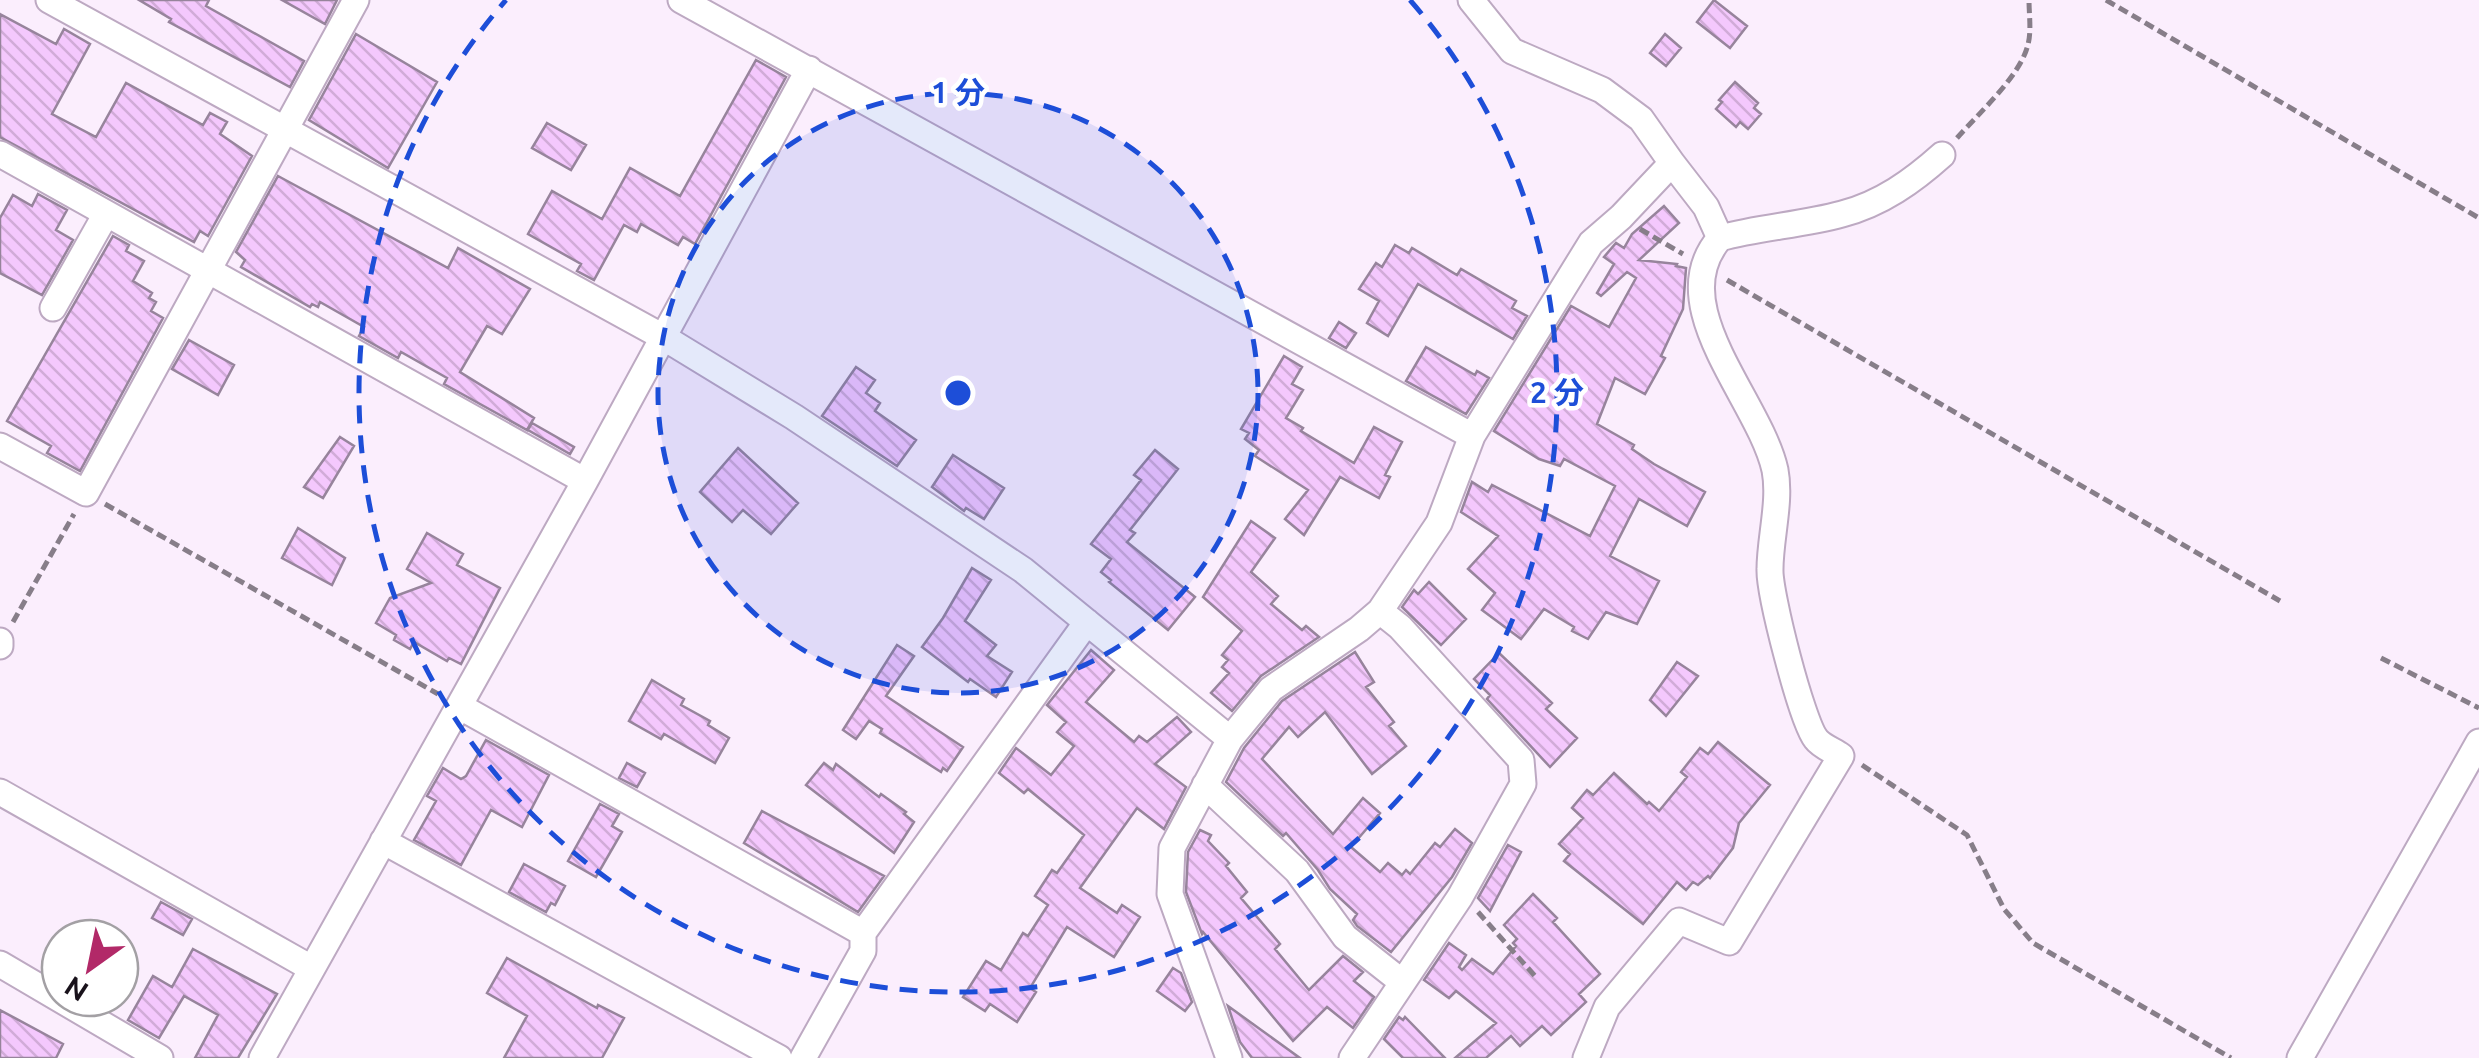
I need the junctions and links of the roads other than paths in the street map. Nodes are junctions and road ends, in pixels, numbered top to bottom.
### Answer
1 (49, 0) edge
2 (356, 0) edge
3 (681, 0) edge
4 (1471, 0) edge
5 (808, 68) junction
6 (287, 128) junction
7 (0, 154) edge
8 (1942, 155) road end
9 (1672, 163) junction
10 (106, 214) junction
11 (1720, 238) junction
12 (207, 270) junction
13 (53, 308) dead end
14 (663, 337) junction
15 (1472, 436) junction
16 (0, 446) edge
17 (586, 482) junction
18 (1380, 611) junction
19 (1087, 622) junction
20 (459, 706) junction
21 (1230, 739) junction
22 (2479, 742) edge
23 (1205, 784) junction
24 (0, 792) edge
25 (383, 841) junction
26 (863, 933) junction
27 (0, 964) edge
28 (311, 968) junction
29 (1402, 982) junction
30 (160, 1058) edge
31 (262, 1058) edge
32 (779, 1058) edge
33 (803, 1058) edge
34 (1229, 1058) edge
35 (1352, 1058) edge
36 (1586, 1058) edge
37 (2300, 1058) edge

1 - 6 street
2 - 6 street
3 - 5 street
4 - 9 street
5 - 14 street
5 - 15 street
6 - 12 street
6 - 14 street
7 - 10 street
8 - 11 street
9 - 11 street
9 - 15 street
10 - 12 street
10 - 13 street
11 - 36 street
12 - 16 street
12 - 17 street
14 - 17 street
14 - 19 street
15 - 18 street
17 - 20 street
18 - 21 street
18 - 29 street
19 - 21 street
19 - 26 street
20 - 25 street
20 - 26 street
21 - 23 street
22 - 37 street
23 - 29 street
23 - 34 street
24 - 28 street
25 - 28 street
25 - 32 street
26 - 33 street
27 - 30 street
28 - 31 street
29 - 35 street

